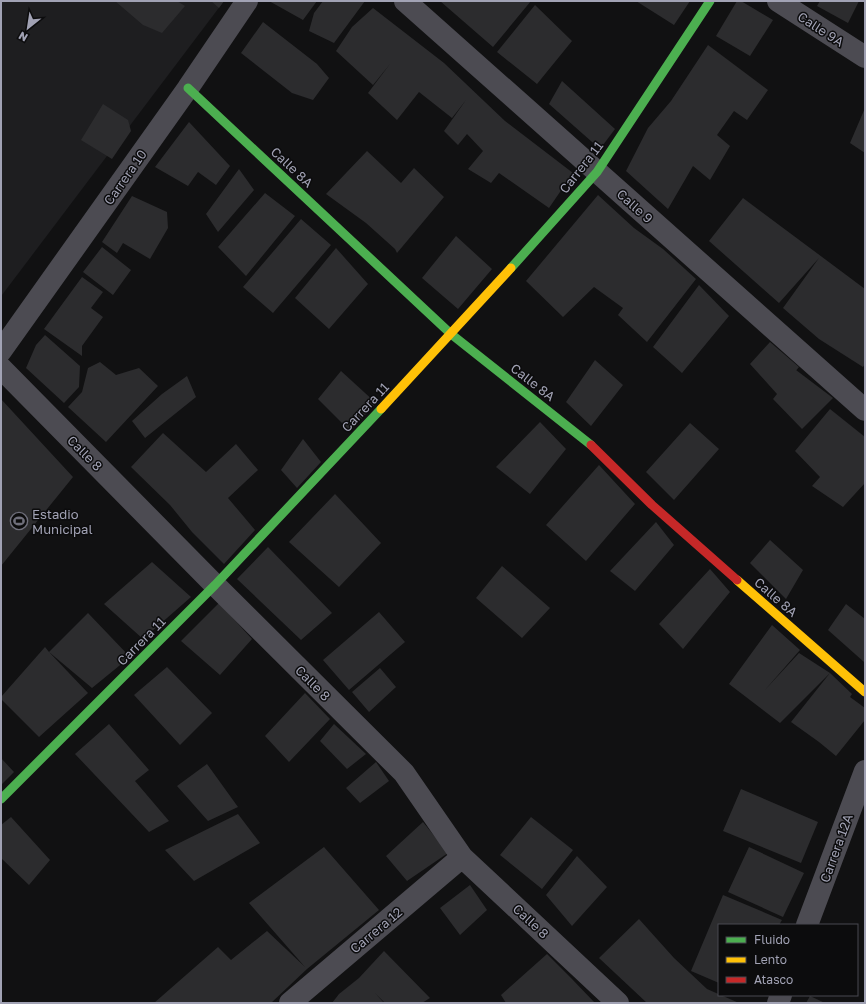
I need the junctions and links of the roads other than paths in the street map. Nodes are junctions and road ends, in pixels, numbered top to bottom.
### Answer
1 (247, 1) edge
2 (405, 1) edge
3 (710, 1) edge
4 (778, 1) edge
5 (865, 57) edge
6 (188, 88) junction
7 (597, 172) junction
8 (452, 334) junction
9 (1, 351) edge
10 (1, 368) edge
11 (865, 410) edge
12 (215, 585) junction
13 (865, 692) edge
14 (865, 771) edge
15 (1, 799) edge
16 (462, 857) junction
17 (807, 924) edge
18 (290, 1003) edge
19 (618, 1003) edge

1 - 6 street, Carrera 10
2 - 7 street, Calle 9
3 - 7 street, Carrera 11
4 - 5 street, Calle 9A
6 - 8 street, Calle 8A
6 - 9 street, Carrera 10
7 - 8 street, Carrera 11
7 - 11 street, Calle 9
8 - 12 street, Carrera 11
8 - 13 street, Calle 8A
10 - 12 street, Calle 8
12 - 15 street, Carrera 11
12 - 16 street, Calle 8
14 - 17 street, Carrera 12A
16 - 18 street, Carrera 12
16 - 19 street, Calle 8

